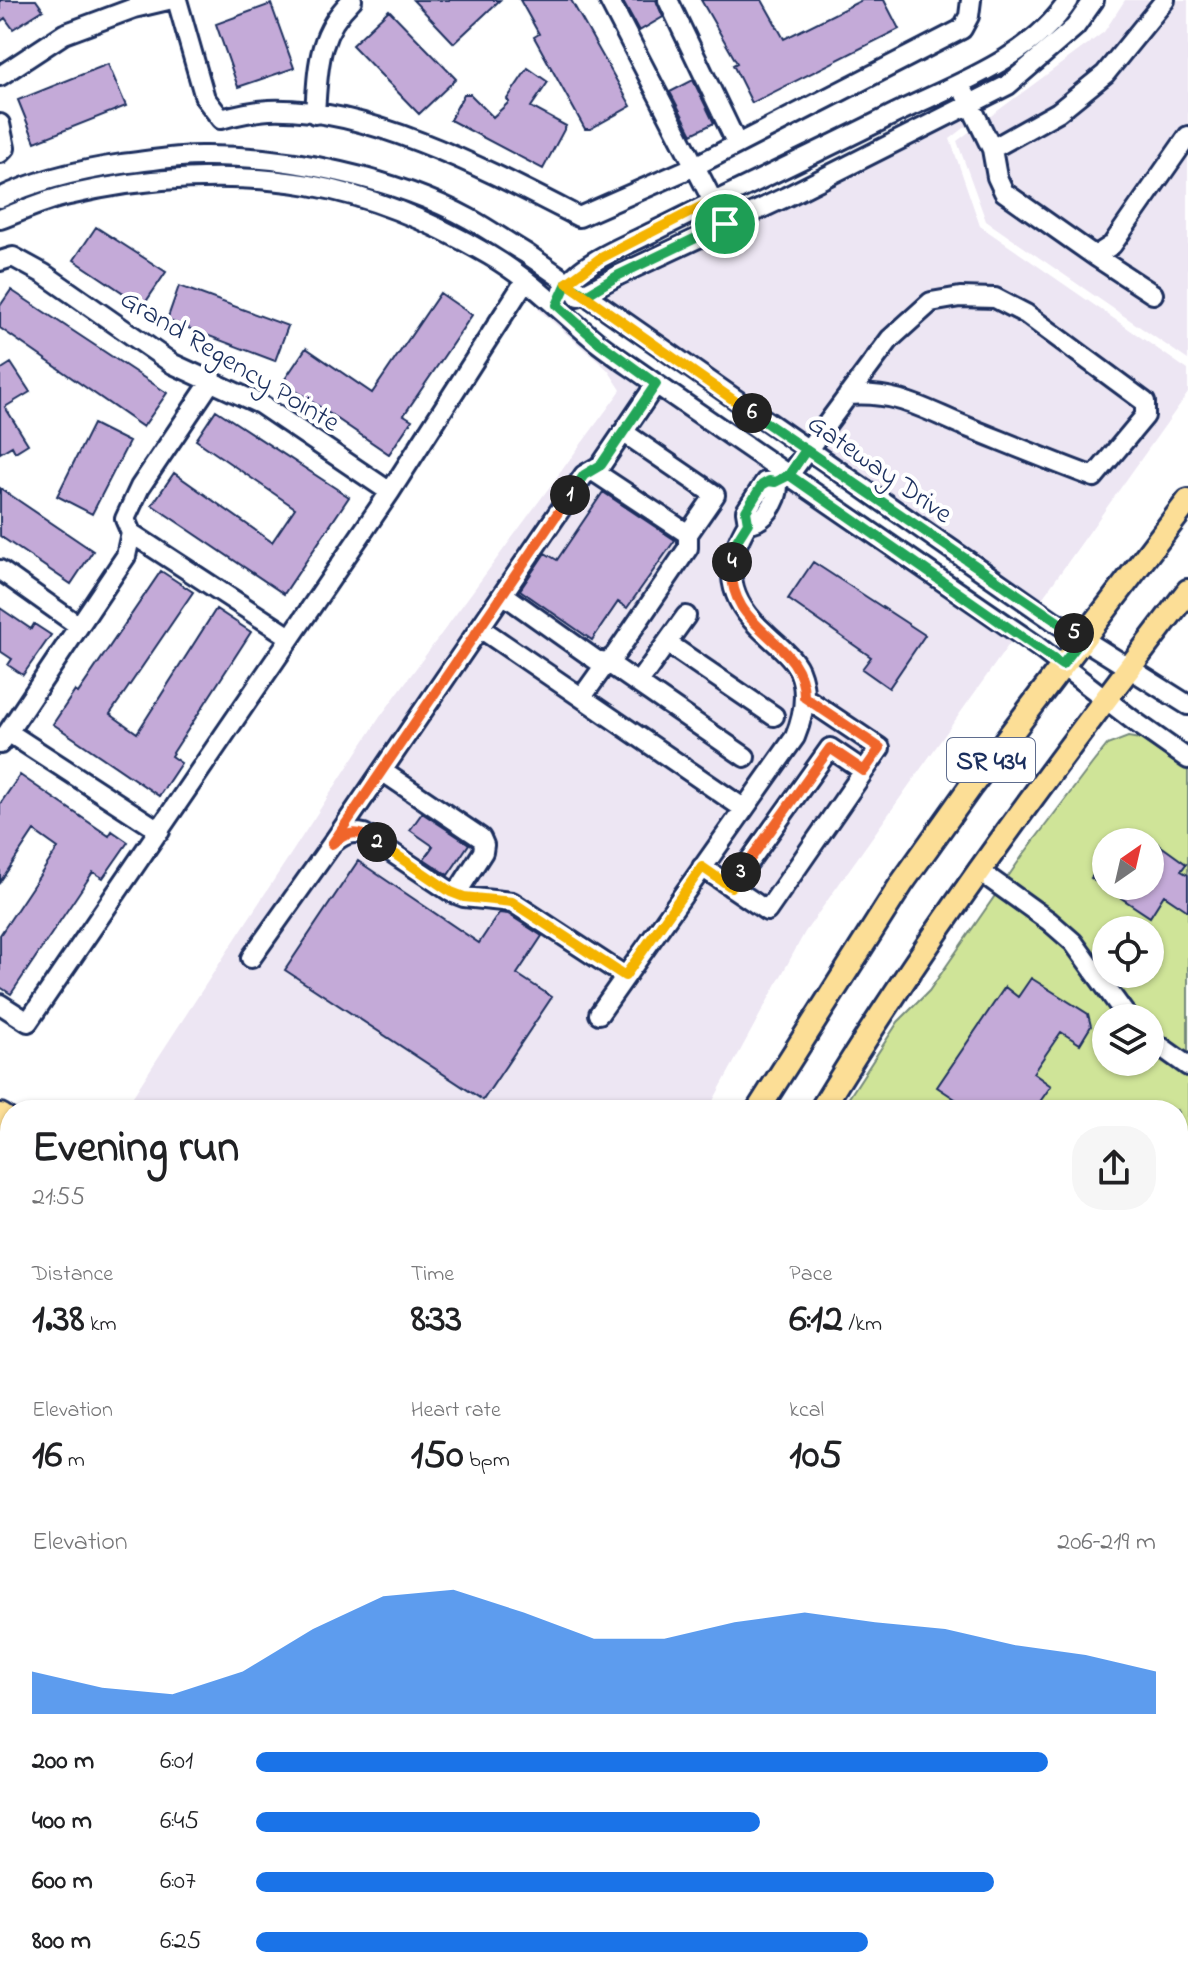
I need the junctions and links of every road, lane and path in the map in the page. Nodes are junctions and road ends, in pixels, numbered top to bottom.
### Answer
1 (168, 0) edge
2 (177, 0) edge
3 (352, 0) edge
4 (609, 0) edge
5 (668, 0) edge
6 (971, 0) edge
7 (1069, 0) edge
8 (1094, 0) edge
9 (1165, 0) edge
10 (0, 76) edge
11 (960, 85) junction
12 (971, 104) junction
13 (315, 114) junction
14 (0, 124) edge
15 (1188, 136) edge
16 (737, 144) junction
17 (992, 149) junction
18 (0, 153) edge
19 (693, 167) junction
20 (0, 198) edge
21 (712, 201) junction
22 (0, 219) edge
23 (725, 224) junction
24 (1095, 256) junction
25 (0, 261) edge
26 (525, 281) junction
27 (567, 283) junction
28 (1153, 294) dead end
29 (586, 295) junction
30 (557, 305) junction
31 (212, 380) junction
32 (656, 384) junction
33 (848, 395) junction
34 (623, 432) junction
35 (806, 450) junction
36 (593, 471) junction
37 (782, 479) junction
38 (390, 492) junction
39 (1188, 501) edge
40 (131, 533) junction
41 (688, 534) junction
42 (0, 570) edge
43 (1188, 591) edge
44 (503, 594) junction
45 (686, 616) dead end
46 (79, 626) junction
47 (480, 628) junction
48 (290, 637) junction
49 (1083, 638) junction
50 (667, 643) junction
51 (607, 662) junction
52 (1062, 665) junction
53 (1130, 667) junction
54 (638, 683) junction
55 (582, 697) junction
56 (804, 697) junction
57 (1106, 699) junction
58 (1188, 705) edge
59 (774, 716) dead end
60 (4, 738) edge
61 (745, 757) dead end
62 (1188, 759) edge
63 (382, 771) junction
64 (864, 771) junction
65 (743, 808) junction
66 (160, 831) junction
67 (332, 844) junction
68 (702, 867) junction
69 (978, 870) junction
70 (731, 887) junction
71 (456, 894) junction
72 (251, 958) dead end
73 (625, 976) junction
74 (0, 1004) edge
75 (1118, 1004) edge
76 (599, 1014) dead end
77 (1164, 1049) edge
78 (1188, 1066) edge
79 (764, 1100) edge
80 (827, 1100) edge

1 - 10 street
2 - 13 street
3 - 13 street
4 - 19 street
5 - 16 street
6 - 16 street
7 - 11 street
8 - 12 street
9 - 17 street
11 - 12 street
11 - 21 street
12 - 17 street
12 - 23 street
13 - 19 street
14 - 18 street
15 - 24 street
16 - 19 street
17 - 24 street
19 - 21 street
20 - 27 street, Gateway Drive
21 - 23 street
21 - 27 street
22 - 26 street, Gateway Drive
23 - 29 street
24 - 28 street
25 - 31 street, Grand Regency Pointe
26 - 30 street, Gateway Drive
26 - 38 street
27 - 29 street, Gateway Drive
27 - 30 street
29 - 30 street
29 - 35 street, Gateway Drive
30 - 32 street, Gateway Drive
31 - 38 street, Grand Regency Pointe
31 - 40 street
32 - 34 street
32 - 37 street, Gateway Drive
33 - 33 street
33 - 35 street
34 - 36 street
34 - 41 street
35 - 37 street
35 - 49 street, Gateway Drive
36 - 41 street
36 - 44 street
37 - 52 street, Gateway Drive
37 - 56 street
38 - 48 street
39 - 49 main road, SR 434
40 - 46 street
40 - 48 street
41 - 51 street
42 - 46 street
43 - 53 main road, SR 434
44 - 47 street
44 - 51 street
45 - 50 street
46 - 60 street
47 - 55 street
47 - 63 street
48 - 66 street
49 - 52 main road, SR 434
49 - 53 street, Gateway Drive
50 - 54 street
50 - 59 street
51 - 54 street
51 - 55 street
52 - 57 street, Gateway Drive
52 - 79 main road, SR 434
53 - 57 main road, SR 434
53 - 58 street, Gateway Drive
54 - 61 street
55 - 65 street
56 - 64 street
56 - 65 street
57 - 62 street, Gateway Drive
57 - 69 main road, SR 434
60 - 66 street
63 - 67 street
63 - 71 street
64 - 70 street
64 - 70 street
65 - 68 street
66 - 74 street
67 - 71 street
67 - 72 street
68 - 70 street
68 - 73 street
69 - 75 street
69 - 80 main road, SR 434
71 - 73 street
73 - 76 street
77 - 78 street

